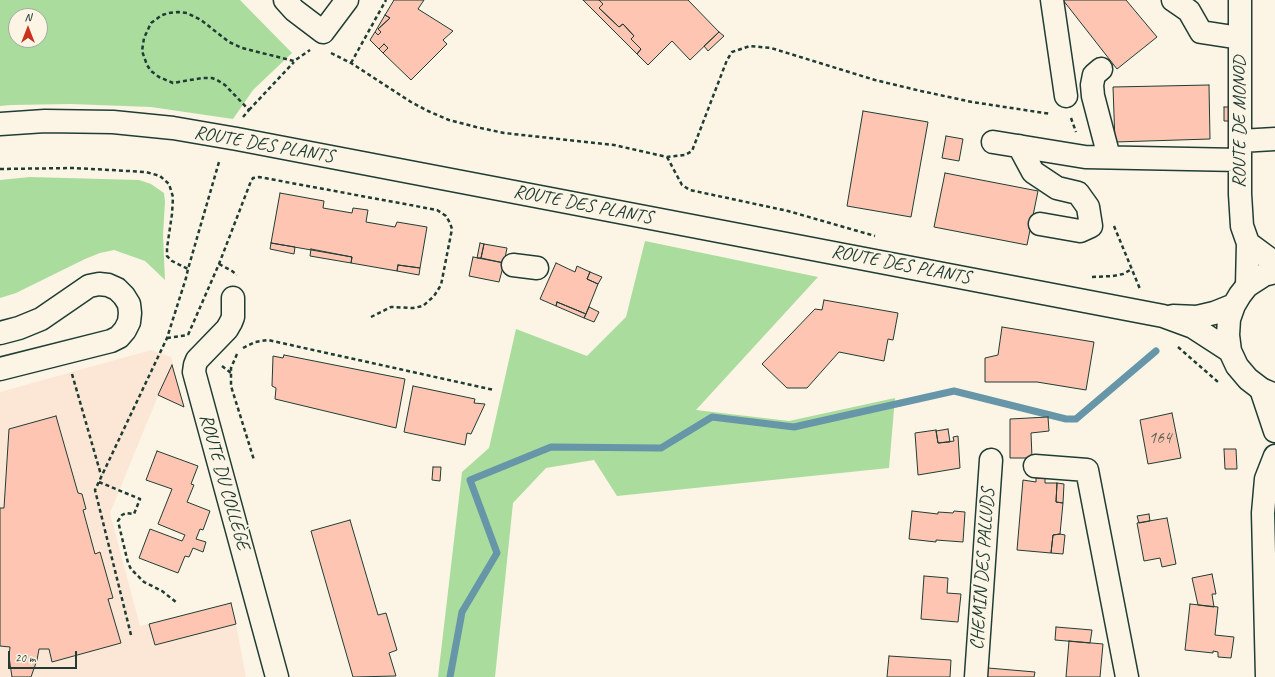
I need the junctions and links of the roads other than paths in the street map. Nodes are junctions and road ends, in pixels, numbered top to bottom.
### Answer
1 (286, 0) edge
2 (347, 0) edge
3 (1052, 0) edge
4 (1173, 0) edge
5 (1240, 0) edge
6 (1240, 38) junction
7 (1101, 69) dead end
8 (1066, 96) dead end
9 (0, 124) edge
10 (1275, 140) edge
11 (993, 142) dead end
12 (1019, 146) junction
13 (1240, 150) junction
14 (1109, 156) junction
15 (1040, 224) dead end
16 (1248, 243) junction
17 (1275, 262) edge
18 (513, 265) dead end
19 (537, 268) dead end
20 (1275, 272) edge
21 (1247, 286) junction
22 (236, 288) road end
23 (1234, 305) junction
24 (1163, 316) junction
25 (0, 333) edge
26 (1230, 351) junction
27 (0, 369) edge
28 (1268, 392) edge
29 (1275, 431) edge
30 (1275, 456) edge
31 (991, 460) dead end
32 (1035, 466) dead end
33 (277, 677) edge
34 (976, 677) edge
35 (1127, 677) edge
36 (1267, 677) edge

1 - 2 main road
3 - 8 main road
4 - 6 main road
5 - 6 main road, ROUTE DE MONOD
6 - 13 main road, ROUTE DE MONOD
7 - 14 main road
9 - 24 main road, ROUTE DES PLANTS
10 - 13 main road
11 - 12 main road
12 - 14 main road
12 - 15 main road
13 - 14 main road
13 - 16 main road, ROUTE DE MONOD
16 - 17 main road
16 - 21 main road, ROUTE DE MONOD
18 - 19 main road
20 - 21 main road
21 - 23 main road
22 - 33 main road, ROUTE DU COLLÈGE
23 - 24 main road
23 - 26 main road
24 - 26 main road
25 - 27 main road
26 - 28 main road
28 - 29 main road
30 - 36 main road
31 - 34 main road, CHEMIN DES PALLUDS
32 - 35 main road

